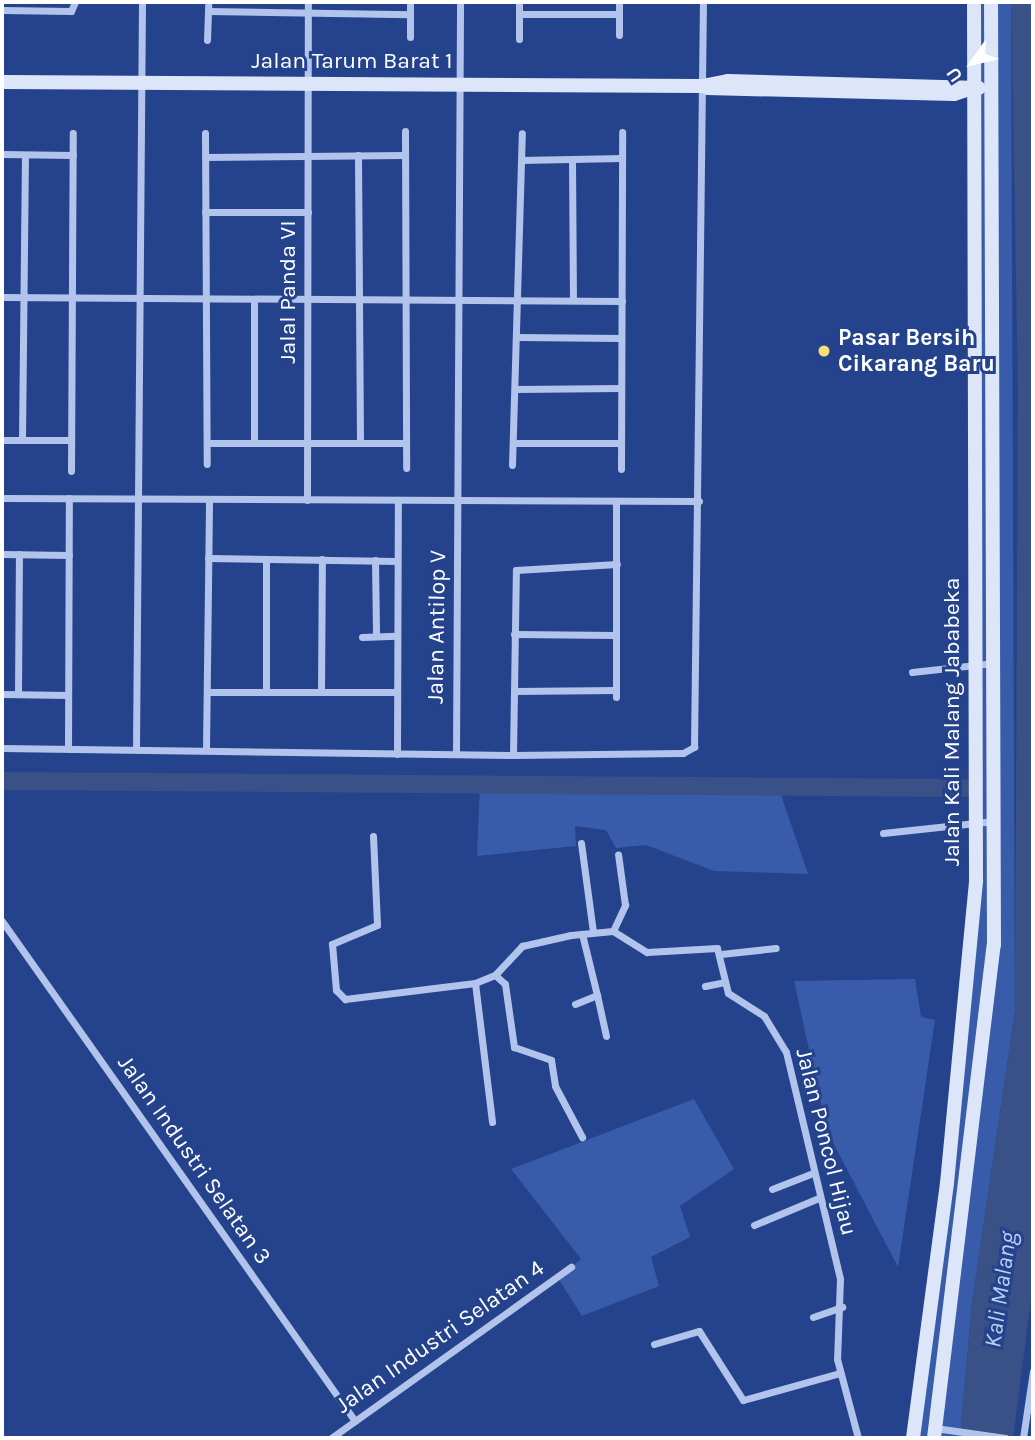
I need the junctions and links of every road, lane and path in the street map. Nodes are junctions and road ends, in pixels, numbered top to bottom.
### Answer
1 (75, 2) edge
2 (142, 2) edge
3 (208, 2) edge
4 (256, 2) edge
5 (308, 2) edge
6 (410, 2) edge
7 (460, 2) edge
8 (519, 2) edge
9 (568, 2) edge
10 (619, 2) edge
11 (704, 2) edge
12 (974, 2) edge
13 (991, 2) edge
14 (27, 6) edge
15 (2, 10) edge
16 (208, 12) junction
17 (256, 12) junction
18 (308, 12) junction
19 (568, 13) junction
20 (410, 14) junction
21 (619, 14) junction
22 (519, 15) junction
23 (619, 35) dead end
24 (410, 37) dead end
25 (519, 38) dead end
26 (207, 40) dead end
27 (2, 82) edge
28 (144, 83) junction
29 (308, 84) junction
30 (459, 85) junction
31 (702, 86) junction
32 (973, 88) junction
33 (991, 88) junction
34 (405, 131) dead end
35 (622, 132) dead end
36 (73, 133) dead end
37 (205, 133) dead end
38 (522, 133) dead end
39 (2, 154) edge
40 (25, 155) junction
41 (73, 155) junction
42 (358, 155) junction
43 (405, 155) junction
44 (308, 156) junction
45 (205, 157) junction
46 (622, 158) junction
47 (572, 159) junction
48 (521, 160) junction
49 (205, 212) junction
50 (308, 212) junction
51 (2, 298) edge
52 (23, 298) junction
53 (71, 298) junction
54 (140, 298) junction
55 (206, 298) junction
56 (254, 299) junction
57 (307, 299) junction
58 (359, 299) junction
59 (405, 300) junction
60 (458, 300) junction
61 (517, 300) junction
62 (573, 300) junction
63 (622, 301) junction
64 (516, 337) junction
65 (621, 338) junction
66 (621, 388) junction
67 (515, 389) junction
68 (2, 440) edge
69 (22, 440) junction
70 (70, 440) junction
71 (206, 443) junction
72 (254, 443) junction
73 (307, 443) junction
74 (360, 443) junction
75 (406, 443) junction
76 (513, 443) junction
77 (621, 443) junction
78 (206, 464) dead end
79 (512, 465) dead end
80 (406, 468) dead end
81 (621, 469) dead end
82 (71, 471) dead end
83 (140, 496) junction
84 (2, 498) edge
85 (69, 498) junction
86 (209, 499) junction
87 (307, 500) junction
88 (398, 501) junction
89 (458, 501) junction
90 (699, 501) junction
91 (616, 502) junction
92 (2, 554) edge
93 (19, 554) junction
94 (69, 555) junction
95 (208, 558) junction
96 (266, 559) junction
97 (322, 559) junction
98 (375, 560) junction
99 (397, 561) junction
100 (617, 564) junction
101 (514, 634) junction
102 (615, 635) junction
103 (376, 636) junction
104 (396, 636) junction
105 (362, 637) dead end
106 (994, 663) junction
107 (975, 665) junction
108 (912, 672) dead end
109 (515, 691) junction
110 (207, 692) junction
111 (266, 692) junction
112 (321, 692) junction
113 (395, 692) junction
114 (2, 694) edge
115 (18, 694) junction
116 (68, 695) junction
117 (2, 748) edge
118 (68, 749) junction
119 (136, 750) junction
120 (206, 750) junction
121 (456, 753) junction
122 (397, 754) junction
123 (513, 755) junction
124 (995, 815) junction
125 (976, 818) junction
126 (883, 833) dead end
127 (373, 836) dead end
128 (581, 843) dead end
129 (618, 854) dead end
130 (2, 921) edge
131 (613, 931) junction
132 (593, 932) junction
133 (582, 934) junction
134 (776, 948) dead end
135 (721, 954) junction
136 (495, 975) junction
137 (725, 982) junction
138 (475, 983) junction
139 (705, 986) dead end
140 (597, 995) junction
141 (575, 1004) dead end
142 (606, 1036) dead end
143 (492, 1122) dead end
144 (582, 1137) dead end
145 (813, 1173) junction
146 (947, 1182) junction
147 (966, 1184) junction
148 (772, 1189) dead end
149 (819, 1198) junction
150 (754, 1225) dead end
151 (571, 1267) dead end
152 (842, 1307) junction
153 (813, 1317) dead end
154 (654, 1344) dead end
155 (1033, 1371) edge
156 (840, 1373) junction
157 (355, 1421) junction
158 (939, 1432) edge
159 (331, 1438) edge
160 (858, 1438) edge
161 (913, 1438) edge
162 (1005, 1438) edge
163 (1023, 1438) edge

1 - 14 street
2 - 28 street
3 - 16 street
4 - 17 street
5 - 18 street, Jalal Panda VI
6 - 20 street
7 - 30 street, Jalan Antilop V
8 - 22 street
9 - 19 street
10 - 21 street
11 - 31 street
12 - 32 main road, Jalan Kali Malang Jababeka
13 - 33 main road, Jalan Kali Malang Jababeka
14 - 15 street
16 - 17 street
16 - 26 street
17 - 18 street
18 - 20 street
18 - 29 street, Jalal Panda VI
19 - 21 street
19 - 22 street
20 - 24 street
21 - 23 street
22 - 25 street
27 - 28 main road, Jalan Tarum Barat 1
28 - 29 main road, Jalan Tarum Barat 1
28 - 54 street
29 - 30 main road, Jalan Tarum Barat 1
29 - 44 street, Jalal Panda VI
30 - 31 main road, Jalan Tarum Barat 1
30 - 60 street, Jalan Antilop V
31 - 32 main road, Jalan Tarum Barat 1
31 - 90 street
32 - 33 main road, Jalan Tarum Barat 1
32 - 107 main road, Jalan Kali Malang Jababeka
33 - 106 main road, Jalan Kali Malang Jababeka
34 - 43 street
35 - 46 street
36 - 41 street
37 - 45 street
38 - 48 street
39 - 40 street
40 - 41 street
40 - 52 street
41 - 53 street
42 - 43 street
42 - 44 street
42 - 58 street
43 - 59 street
44 - 45 street
44 - 50 street, Jalal Panda VI
45 - 49 street
46 - 47 street
46 - 63 street
47 - 48 street
47 - 62 street
48 - 61 street
49 - 50 street
49 - 55 street
50 - 57 street, Jalal Panda VI
51 - 52 street
52 - 53 street
52 - 69 street
53 - 54 street
53 - 70 street
54 - 55 street
54 - 83 street
55 - 56 street
55 - 71 street
56 - 57 street
56 - 72 street
57 - 58 street
57 - 73 street, Jalal Panda VI
58 - 59 street
58 - 74 street
59 - 60 street
59 - 75 street
60 - 61 street
60 - 89 street, Jalan Antilop V
61 - 62 street
61 - 64 street
62 - 63 street
63 - 65 street
64 - 65 street
64 - 67 street
65 - 66 street
66 - 67 street
66 - 77 street
67 - 76 street
68 - 69 street
69 - 70 street
70 - 82 street
71 - 72 street
71 - 78 street
72 - 73 street
73 - 74 street
73 - 87 street, Jalal Panda VI
74 - 75 street
75 - 80 street
76 - 77 street
76 - 79 street
77 - 81 street
83 - 85 street
83 - 86 street
83 - 119 street
84 - 85 street
85 - 94 street
86 - 87 street
86 - 95 street
87 - 88 street
88 - 89 street
88 - 99 street
89 - 91 street
89 - 121 street, Jalan Antilop V
90 - 91 street
90 - 123 street
91 - 100 street
92 - 93 street
93 - 94 street
93 - 115 street
94 - 116 street
95 - 96 street
95 - 110 street
96 - 97 street
96 - 111 street
97 - 98 street
97 - 112 street
98 - 99 street
98 - 103 street
99 - 104 street
100 - 101 street
100 - 102 street
101 - 102 street
101 - 109 street
102 - 109 street
103 - 104 street
103 - 105 street
104 - 113 street
106 - 107 street
106 - 124 main road, Jalan Kali Malang Jababeka
107 - 108 street
107 - 125 main road, Jalan Kali Malang Jababeka
109 - 123 street
110 - 111 street
110 - 120 street
111 - 112 street
112 - 113 street
113 - 122 street
114 - 115 street
115 - 116 street
116 - 118 street
117 - 118 street
118 - 119 street
119 - 120 street
120 - 122 street
121 - 122 street
121 - 123 street
124 - 125 street
124 - 147 main road, Jalan Kali Malang Jababeka
125 - 126 street
125 - 146 main road, Jalan Kali Malang Jababeka
127 - 138 street
128 - 132 street
129 - 131 street
130 - 157 street, Jalan Industri Selatan 3
131 - 132 street
131 - 135 street
132 - 133 street
133 - 136 street
133 - 140 street
134 - 135 street
135 - 137 street
136 - 138 street
136 - 144 street
137 - 139 street
137 - 145 street, Jalan Poncol Hijau
138 - 143 street
140 - 141 street
140 - 142 street
145 - 148 street
145 - 149 street, Jalan Poncol Hijau
146 - 147 main road
146 - 161 main road, Jalan Kali Malang Jababeka
147 - 158 main road, Jalan Kali Malang Jababeka
149 - 150 street
149 - 152 street, Jalan Poncol Hijau
151 - 157 street, Jalan Industri Selatan 4
152 - 153 street
152 - 156 street, Jalan Poncol Hijau
154 - 156 street
155 - 163 street
156 - 160 street, Jalan Poncol Hijau
157 - 159 street, Jalan Industri Selatan 4
158 - 162 street

